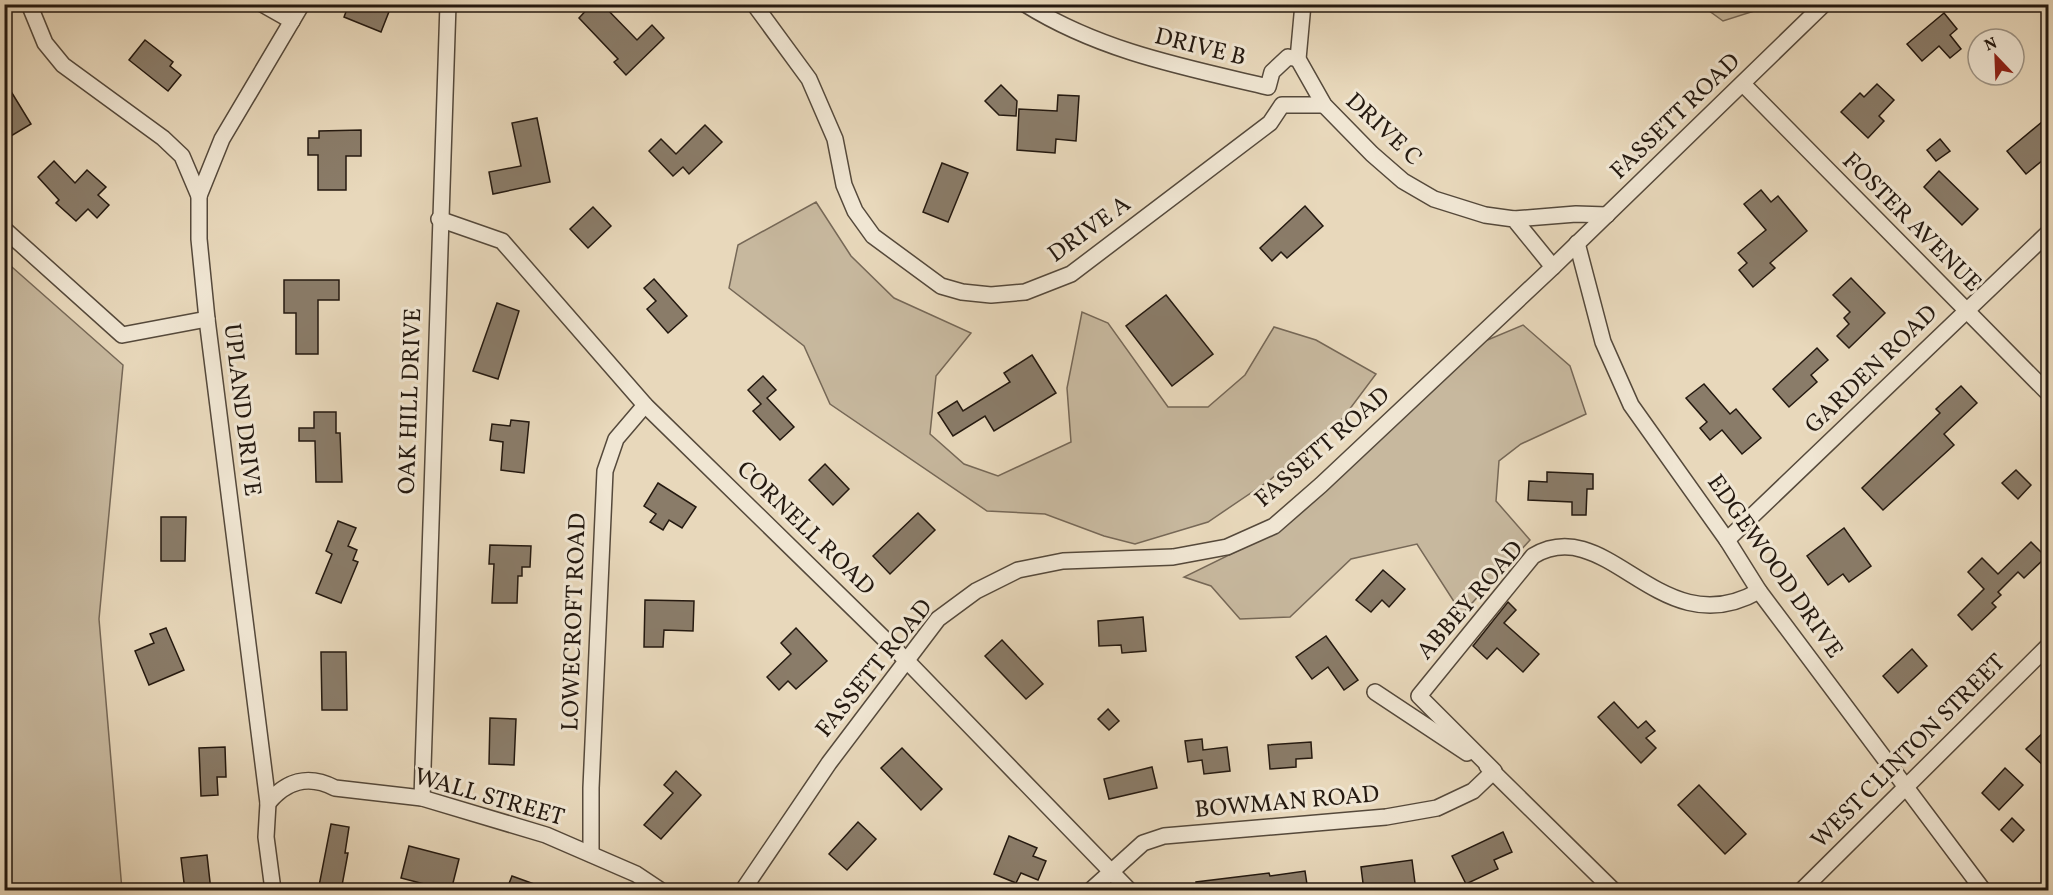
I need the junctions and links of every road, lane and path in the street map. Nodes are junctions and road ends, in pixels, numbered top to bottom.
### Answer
1 (29, 4) edge
2 (262, 4) edge
3 (302, 4) edge
4 (448, 4) edge
5 (754, 4) edge
6 (1025, 4) edge
7 (1303, 4) edge
8 (1824, 4) edge
9 (292, 21) junction
10 (1298, 59) junction
11 (1743, 84) junction
12 (1268, 87) junction
13 (1282, 105) junction
14 (1323, 105) junction
15 (199, 196) junction
16 (1607, 215) junction
17 (440, 219) junction
18 (1514, 219) junction
19 (4, 229) edge
20 (2049, 233) edge
21 (1577, 243) junction
22 (1553, 267) junction
23 (1967, 311) junction
24 (207, 320) junction
25 (2049, 393) edge
26 (645, 405) junction
27 (1727, 540) junction
28 (1759, 591) junction
29 (2049, 646) edge
30 (907, 661) junction
31 (1375, 692) dead end
32 (1494, 771) junction
33 (1905, 786) junction
34 (422, 798) junction
35 (268, 803) junction
36 (591, 854) junction
37 (1109, 871) junction
38 (273, 891) edge
39 (660, 891) edge
40 (743, 891) edge
41 (1091, 891) edge
42 (1129, 891) edge
43 (1613, 891) edge
44 (1802, 891) edge
45 (1983, 891) edge

1 - 15 street, UPLAND DRIVE
2 - 9 street
3 - 9 street
4 - 17 street, OAK HILL DRIVE
5 - 13 street, DRIVE A
6 - 12 street, DRIVE B
7 - 10 street
8 - 11 street, FASSETT ROAD
9 - 15 street
10 - 12 street, DRIVE B
10 - 14 street, DRIVE C
11 - 16 street, FASSETT ROAD
11 - 23 street, FOSTER AVENUE
12 - 13 street, DRIVE B
13 - 14 street
14 - 18 street, DRIVE C
15 - 24 street, UPLAND DRIVE
16 - 18 street, DRIVE C
16 - 21 street, FASSETT ROAD
17 - 26 street, CORNELL ROAD
17 - 34 street, OAK HILL DRIVE
18 - 22 street
19 - 24 street
20 - 23 street, GARDEN ROAD
21 - 22 street, FASSETT ROAD
21 - 27 street, EDGEWOOD DRIVE
22 - 30 street, FASSETT ROAD
23 - 25 street, FOSTER AVENUE
23 - 27 street, GARDEN ROAD
24 - 35 street, UPLAND DRIVE
26 - 30 street, CORNELL ROAD
26 - 36 street, LOWECROFT ROAD
27 - 28 street, EDGEWOOD DRIVE
28 - 32 street, ABBEY ROAD
28 - 33 street, EDGEWOOD DRIVE
29 - 33 street, WEST CLINTON STREET
30 - 37 street, CORNELL ROAD
30 - 40 street, FASSETT ROAD
31 - 32 street
32 - 37 street, BOWMAN ROAD
32 - 43 street
33 - 44 street, WEST CLINTON STREET
33 - 45 street, EDGEWOOD DRIVE
34 - 35 street, WALL STREET
34 - 36 street, WALL STREET
35 - 38 street, UPLAND DRIVE
36 - 39 street, WALL STREET
37 - 41 street, BOWMAN ROAD
37 - 42 street, CORNELL ROAD

